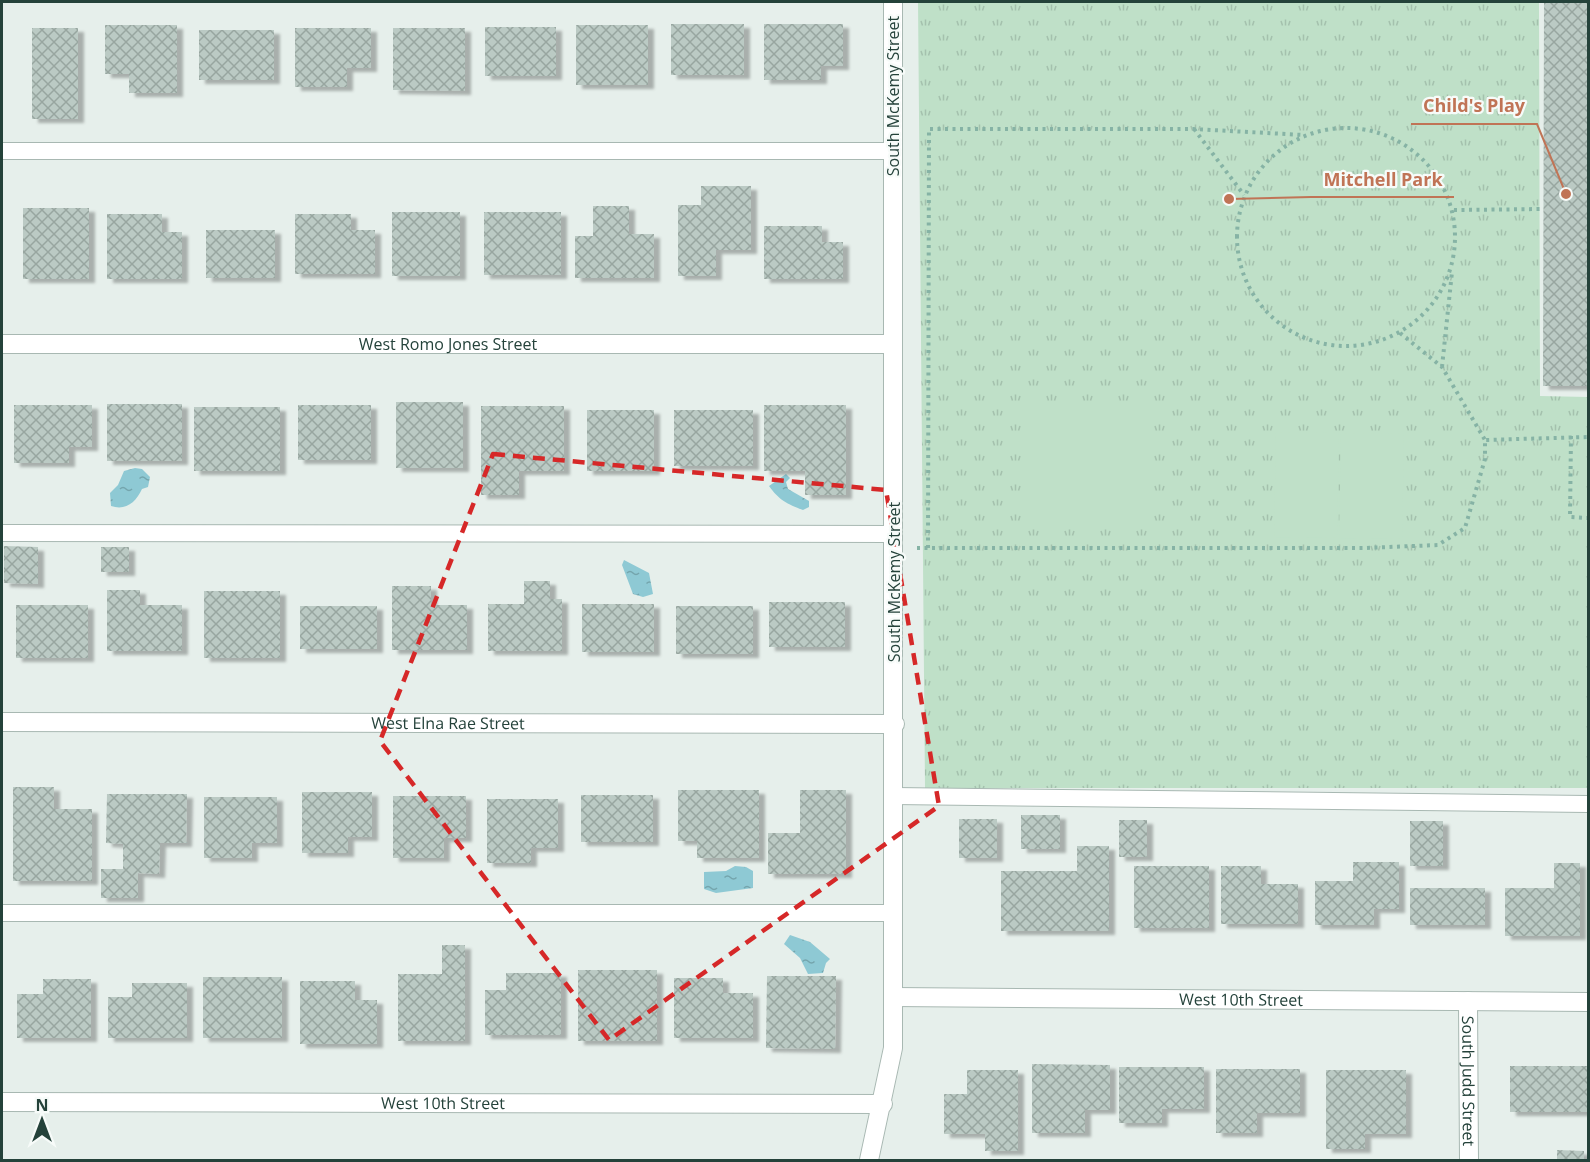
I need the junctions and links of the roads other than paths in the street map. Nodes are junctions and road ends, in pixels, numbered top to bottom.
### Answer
1 (893, 2) edge
2 (2, 151) edge
3 (893, 151) junction
4 (2, 344) edge
5 (893, 344) junction
6 (2, 533) edge
7 (894, 541) junction
8 (2, 722) edge
9 (895, 724) junction
10 (894, 795) junction
11 (1588, 804) edge
12 (2, 913) edge
13 (894, 913) junction
14 (893, 997) junction
15 (1468, 1001) junction
16 (1588, 1002) edge
17 (2, 1102) edge
18 (883, 1104) junction
19 (869, 1161) edge
20 (1469, 1161) edge

1 - 3 street, South McKemy Street
2 - 3 lane
3 - 5 street, South McKemy Street
4 - 5 street, West Romo Jones Street
5 - 7 street, South McKemy Street
6 - 7 lane
7 - 9 street, South McKemy Street
8 - 9 street, West Elna Rae Street
9 - 10 street, South McKemy Street
10 - 11 lane
10 - 13 street, South McKemy Street
12 - 13 lane
13 - 14 street, South McKemy Street
14 - 15 street, West 10th Street
14 - 18 street, South McKemy Street
15 - 16 street, West 10th Street
15 - 20 street, South Judd Street
17 - 18 street, West 10th Street
18 - 19 street, South McKemy Street

